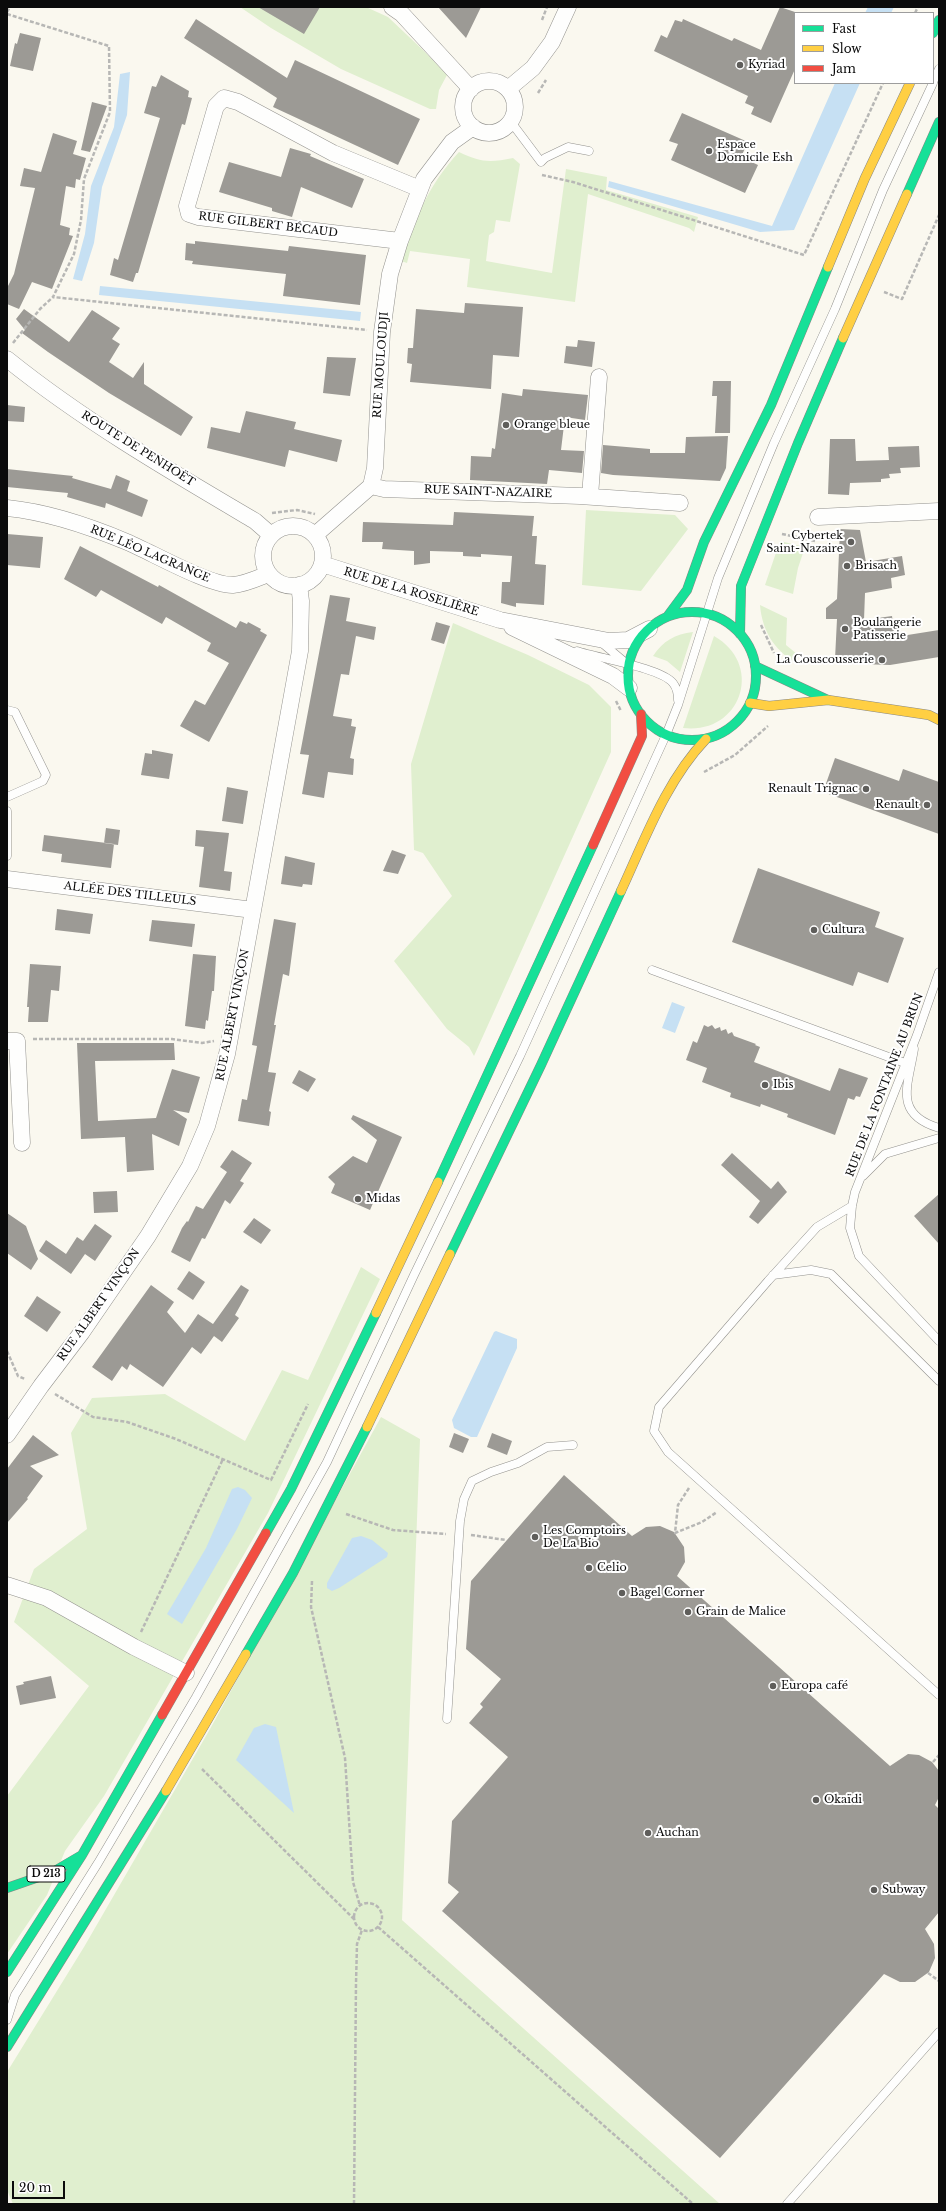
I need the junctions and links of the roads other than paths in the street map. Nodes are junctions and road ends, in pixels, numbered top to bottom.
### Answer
1 (392, 7) edge
2 (568, 7) edge
3 (939, 20) edge
4 (934, 31) edge
5 (939, 69) edge
6 (934, 81) edge
7 (910, 84) edge
8 (933, 84) edge
9 (471, 89) junction
10 (508, 89) junction
11 (511, 122) junction
12 (939, 122) edge
13 (473, 127) junction
14 (589, 151) dead end
15 (420, 189) junction
16 (400, 240) junction
17 (8, 354) edge
18 (599, 377) dead end
19 (371, 486) junction
20 (590, 496) junction
21 (680, 503) dead end
22 (7, 508) edge
23 (939, 511) edge
24 (818, 517) dead end
25 (271, 535) junction
26 (315, 536) junction
27 (322, 564) junction
28 (268, 574) junction
29 (299, 585) junction
30 (708, 614) junction
31 (667, 617) junction
32 (500, 620) junction
33 (649, 629) junction
34 (740, 634) junction
35 (595, 639) junction
36 (538, 640) junction
37 (629, 666) junction
38 (755, 666) junction
39 (629, 688) junction
40 (828, 700) junction
41 (750, 704) junction
42 (678, 705) junction
43 (7, 710) edge
44 (939, 713) edge
45 (641, 714) junction
46 (929, 715) junction
47 (939, 720) edge
48 (666, 735) junction
49 (706, 739) junction
50 (7, 796) edge
51 (7, 812) edge
52 (7, 856) edge
53 (7, 879) edge
54 (253, 910) junction
55 (652, 970) dead end
56 (939, 972) edge
57 (917, 1034) junction
58 (12, 1041) edge
59 (905, 1063) junction
60 (939, 1128) edge
61 (939, 1138) edge
62 (22, 1143) dead end
63 (859, 1181) junction
64 (852, 1206) junction
65 (773, 1275) junction
66 (939, 1341) edge
67 (939, 1381) edge
68 (7, 1435) edge
69 (573, 1445) dead end
70 (7, 1585) edge
71 (186, 1673) junction
72 (939, 1695) edge
73 (447, 1719) dead end
74 (82, 1854) junction
75 (7, 1888) edge
76 (7, 1972) edge
77 (11, 1997) edge
78 (7, 2020) edge
79 (939, 2032) edge
80 (7, 2047) edge
81 (787, 2204) edge

1 - 9 street
2 - 10 street
3 - 4 main road
5 - 6 lane
7 - 31 main road
8 - 30 lane
9 - 10 street
9 - 13 street
10 - 11 street
11 - 13 street
11 - 14 lane
12 - 34 main road
13 - 15 street, RUE MOULOUDJI
15 - 16 street, RUE MOULOUDJI
15 - 16 street, RUE GILBERT BÉCAUD
16 - 19 street, RUE MOULOUDJI
17 - 25 street, ROUTE DE PENHOËT
18 - 20 street
19 - 20 street, RUE SAINT-NAZAIRE
19 - 26 street
20 - 21 street, RUE SAINT-NAZAIRE
22 - 28 street, RUE LÉO LAGRANGE
23 - 24 street
25 - 26 street
25 - 28 street
26 - 27 street
27 - 29 street
27 - 32 street, RUE DE LA ROSELIÈRE
28 - 29 street
29 - 54 street, RUE ALBERT VINÇON
30 - 31 main road
30 - 34 main road
30 - 42 lane
31 - 33 main road
32 - 35 street, RUE DE LA ROSELIÈRE
32 - 36 street, RUE DE LA ROSELIÈRE
33 - 35 street, RUE DE LA ROSELIÈRE
33 - 37 main road
34 - 38 main road
35 - 37 lane
36 - 37 lane
36 - 39 street, RUE DE LA ROSELIÈRE
37 - 39 main road
37 - 42 lane
38 - 40 main road
38 - 41 main road
39 - 45 main road
40 - 41 main road
40 - 46 main road
41 - 49 main road
42 - 48 lane
43 - 50 lane
44 - 46 main road
45 - 48 main road
45 - 71 main road
46 - 47 main road
48 - 49 main road
48 - 77 lane
49 - 80 main road
51 - 52 lane
53 - 54 street, ALLÉE DES TILLEULS
54 - 68 street, RUE ALBERT VINÇON
55 - 59 lane
56 - 57 lane, RUE DE LA FONTAINE AU BRUN
57 - 59 lane, RUE DE LA FONTAINE AU BRUN
57 - 60 lane
58 - 62 street
59 - 63 lane, RUE DE LA FONTAINE AU BRUN
61 - 63 lane
63 - 64 lane, RUE DE LA FONTAINE AU BRUN
64 - 65 lane
64 - 66 lane, RUE DE LA FONTAINE AU BRUN
65 - 67 lane
65 - 72 lane
69 - 73 lane
70 - 71 street
71 - 74 main road
74 - 75 main road, D 213
74 - 76 main road
77 - 78 lane
79 - 81 lane

